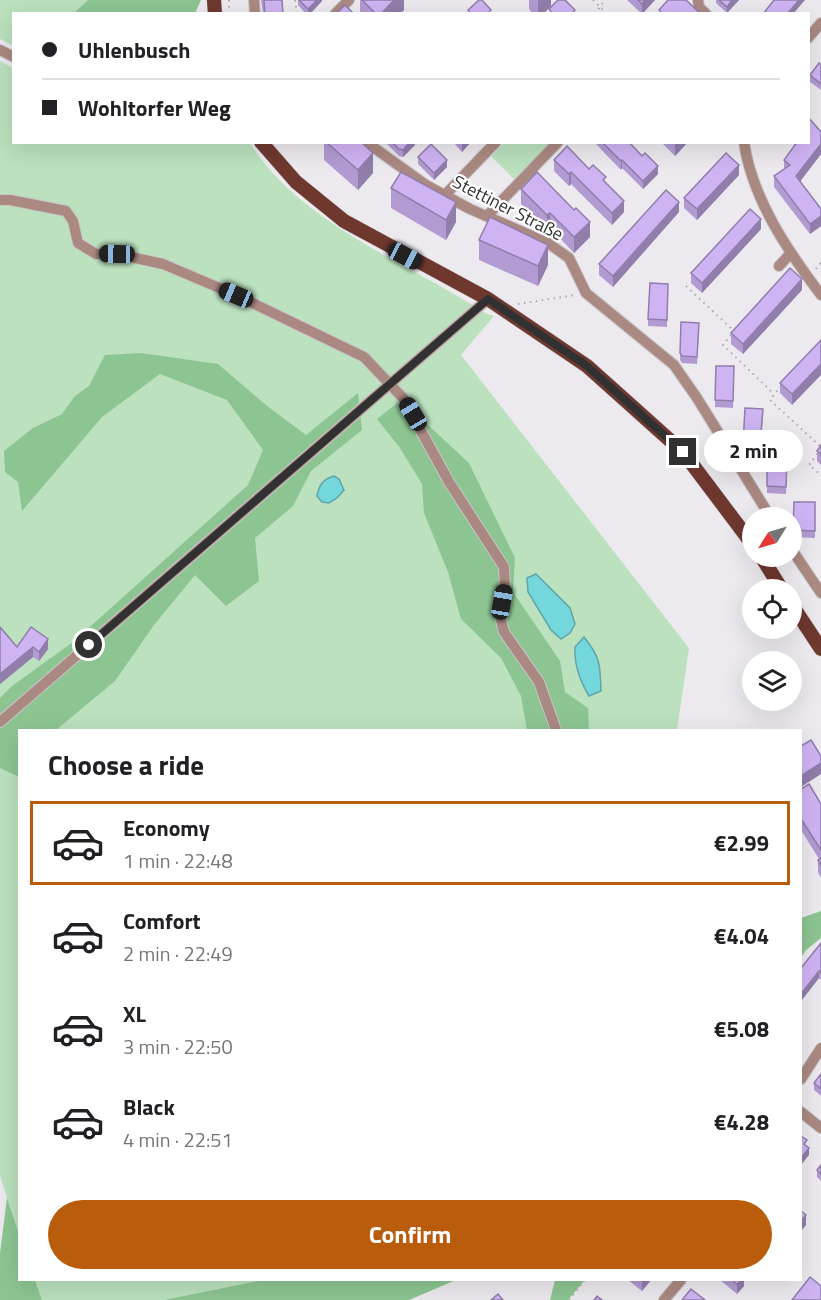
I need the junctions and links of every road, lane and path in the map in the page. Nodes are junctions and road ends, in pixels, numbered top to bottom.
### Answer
1 (349, 0) edge
2 (593, 0) edge
3 (605, 0) edge
4 (599, 6) junction
5 (337, 12) edge
6 (596, 12) edge
7 (605, 12) edge
8 (821, 23) edge
9 (810, 37) edge
10 (263, 144) edge
11 (369, 144) edge
12 (494, 144) edge
13 (556, 144) edge
14 (744, 144) edge
15 (445, 195) junction
16 (0, 201) edge
17 (488, 215) junction
18 (791, 253) junction
19 (779, 266) dead end
20 (686, 286) dead end
21 (586, 293) junction
22 (821, 295) edge
23 (488, 299) junction
24 (516, 304) dead end
25 (391, 383) junction
26 (782, 386) edge
27 (774, 394) junction
28 (821, 448) edge
29 (821, 475) edge
30 (764, 507) edge
31 (742, 530) edge
32 (802, 565) edge
33 (821, 593) edge
34 (802, 620) edge
35 (821, 649) edge
36 (0, 722) edge
37 (556, 729) edge
38 (821, 927) edge
39 (802, 947) edge
40 (821, 1048) edge
41 (802, 1077) edge
42 (802, 1113) edge
43 (821, 1128) edge
44 (584, 1281) edge
45 (680, 1281) edge
46 (569, 1300) edge
47 (664, 1300) edge

1 - 5 street
2 - 4 path
3 - 4 path
4 - 6 path
4 - 7 path
8 - 9 street
10 - 23 main road
11 - 15 street, Stettiner Straße
12 - 15 street
13 - 17 street
14 - 18 street
15 - 17 street, Stettiner Straße
16 - 25 street
17 - 21 street, Stettiner Straße
18 - 19 street
18 - 22 street
20 - 27 path
21 - 24 path
21 - 30 street, Stettiner Straße
23 - 25 street
23 - 31 main road
25 - 36 street
25 - 37 street
26 - 27 path
27 - 28 path
28 - 29 path
32 - 33 street
34 - 35 main road
38 - 39 path
40 - 41 street
42 - 43 street
44 - 46 path
45 - 47 street

